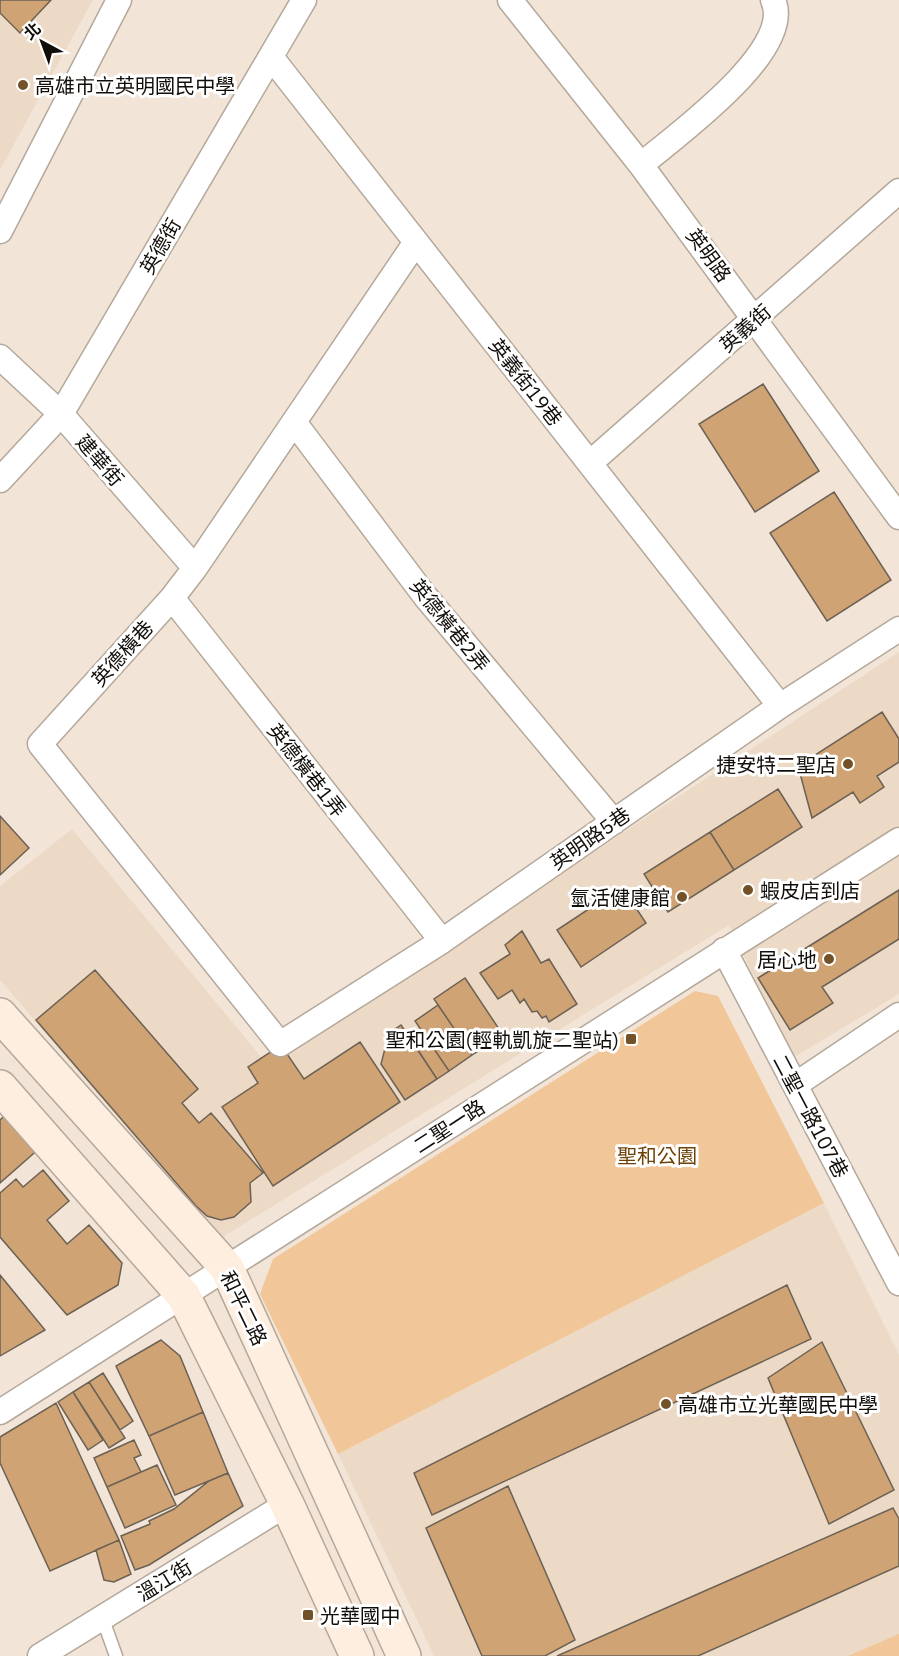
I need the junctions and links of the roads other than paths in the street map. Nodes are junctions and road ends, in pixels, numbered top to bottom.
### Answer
1 (119, 0) edge
2 (304, 0) edge
3 (510, 0) edge
4 (773, 0) edge
5 (271, 57) junction
6 (641, 165) junction
7 (899, 191) edge
8 (0, 231) edge
9 (416, 242) junction
10 (754, 320) junction
11 (0, 357) edge
12 (61, 414) junction
13 (294, 422) junction
14 (590, 464) junction
15 (0, 480) edge
16 (899, 517) edge
17 (195, 568) junction
18 (172, 598) junction
19 (899, 629) edge
20 (780, 706) junction
21 (614, 822) junction
22 (899, 840) edge
23 (442, 941) junction
24 (724, 950) junction
25 (0, 1015) edge
26 (899, 1015) edge
27 (280, 1044) joint
28 (795, 1085) junction
29 (0, 1087) edge
30 (227, 1268) junction
31 (899, 1283) edge
32 (183, 1295) junction
33 (0, 1412) edge
34 (287, 1504) junction
35 (102, 1617) junction
36 (397, 1654) edge
37 (40, 1656) edge
38 (116, 1656) edge
39 (357, 1656) edge

1 - 8 street
2 - 5 street, 英德街
3 - 6 street, 英明路
4 - 6 street
5 - 9 street, 英義街19巷
5 - 12 street, 英德街
6 - 10 street, 英明路
7 - 10 street, 英義街
9 - 13 street, 英德橫巷
9 - 14 street, 英義街19巷
10 - 14 street, 英義街
10 - 16 street, 英明路
11 - 12 street, 建華街
12 - 15 street, 英德街
12 - 17 street, 建華街
13 - 17 street, 英德橫巷
13 - 21 street, 英德橫巷2弄
14 - 20 street, 英義街19巷
17 - 18 street, 英德橫巷
18 - 23 street, 英德橫巷1弄
18 - 27 street, 英德橫巷
19 - 20 street, 英明路5巷
20 - 21 street, 英明路5巷
21 - 23 street, 英明路5巷
22 - 24 street, 二聖一路
23 - 27 street, 英明路5巷
24 - 28 street, 二聖一路107巷
24 - 30 street, 二聖一路
25 - 30 street, 和平二路
26 - 28 street
28 - 31 street, 二聖一路107巷
29 - 32 street
30 - 32 street, 二聖一路
30 - 36 street, 和平二路
32 - 33 street, 二聖一路
32 - 34 street
34 - 35 street, 溫江街
34 - 39 street
35 - 37 street, 溫江街
35 - 38 lane

